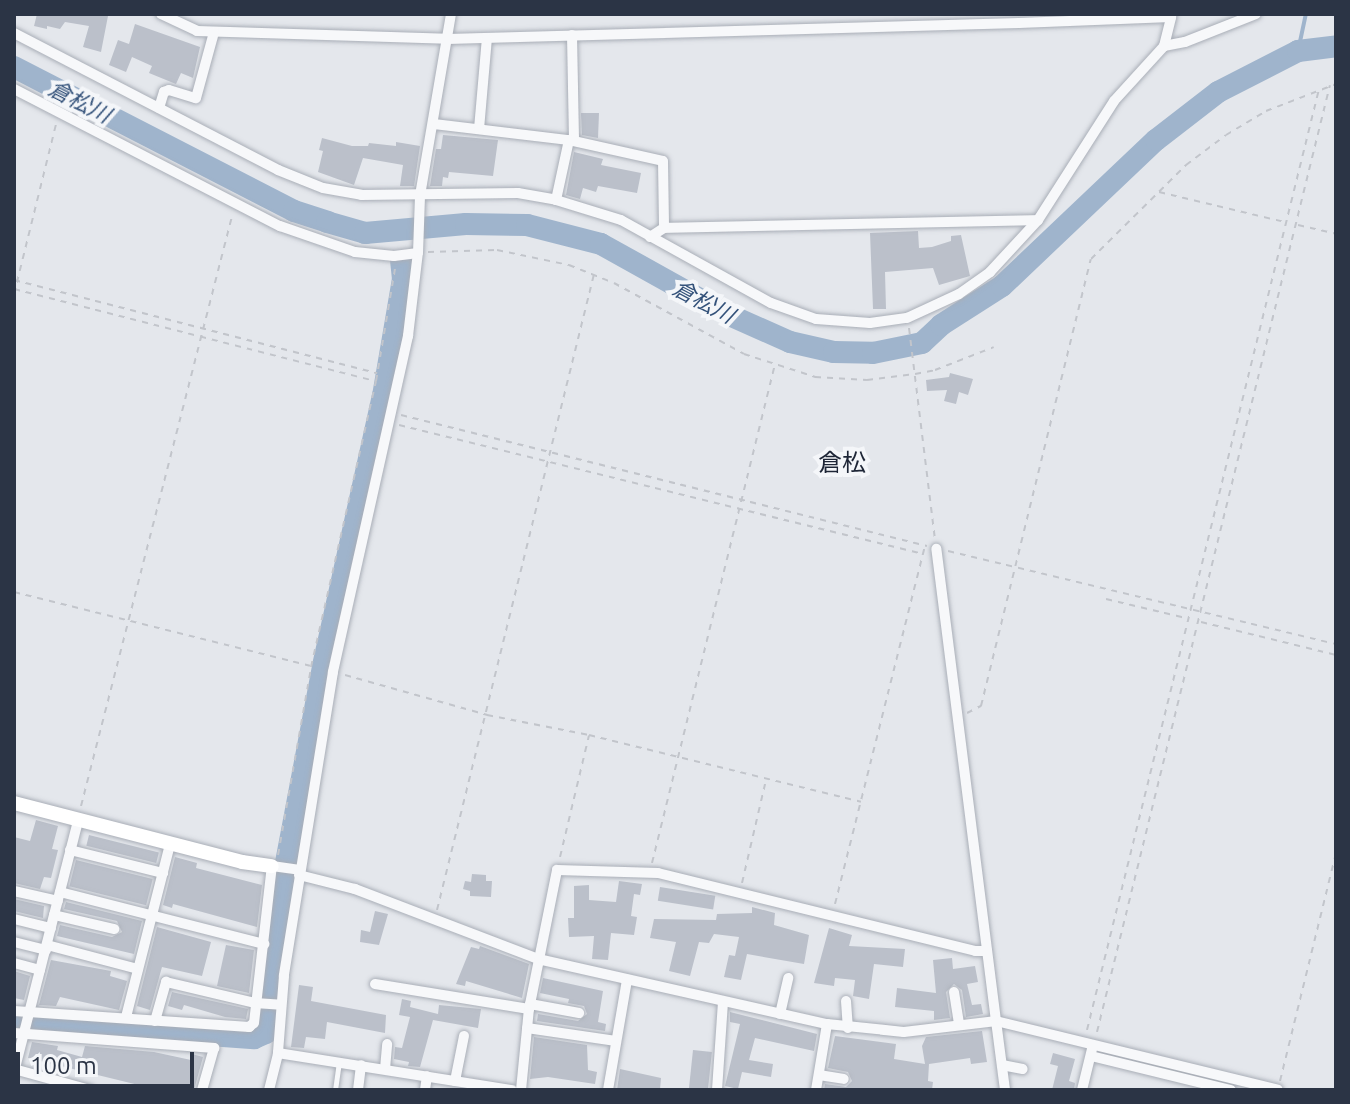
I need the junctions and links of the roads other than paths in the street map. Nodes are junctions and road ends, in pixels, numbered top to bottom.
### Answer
1 (161, 14) edge
2 (451, 14) edge
3 (1256, 14) edge
4 (1171, 16) edge
5 (214, 32) junction
6 (14, 33) edge
7 (572, 35) junction
8 (487, 38) junction
9 (447, 39) junction
10 (1164, 46) junction
11 (14, 89) edge
12 (159, 108) junction
13 (434, 124) junction
14 (479, 129) junction
15 (571, 141) junction
16 (420, 196) junction
17 (556, 200) junction
18 (1038, 220) junction
19 (664, 228) junction
20 (650, 237) junction
21 (418, 253) junction
22 (930, 547) road end
23 (14, 803) edge
24 (78, 820) junction
25 (170, 844) junction
26 (70, 850) junction
27 (277, 865) junction
28 (297, 871) junction
29 (163, 873) junction
30 (14, 891) edge
31 (59, 896) junction
32 (54, 915) junction
33 (152, 916) junction
34 (14, 919) edge
35 (51, 928) junction
36 (114, 929) dead end
37 (14, 942) edge
38 (264, 944) junction
39 (46, 947) junction
40 (987, 951) junction
41 (538, 959) junction
42 (14, 963) edge
43 (138, 969) junction
44 (40, 970) junction
45 (788, 978) dead end
46 (627, 980) junction
47 (375, 984) dead end
48 (954, 992) dead end
49 (846, 1001) dead end
50 (723, 1002) junction
51 (269, 1004) junction
52 (529, 1006) junction
53 (14, 1011) edge
54 (579, 1013) dead end
55 (30, 1014) junction
56 (780, 1014) junction
57 (126, 1017) junction
58 (155, 1021) junction
59 (996, 1021) junction
60 (827, 1024) junction
61 (959, 1025) junction
62 (527, 1028) junction
63 (848, 1028) junction
64 (22, 1033) edge
65 (464, 1036) dead end
66 (616, 1041) junction
67 (387, 1044) dead end
68 (1089, 1048) junction
69 (278, 1053) junction
70 (339, 1061) junction
71 (361, 1065) junction
72 (1002, 1065) junction
73 (385, 1069) junction
74 (1023, 1069) dead end
75 (14, 1070) edge
76 (819, 1075) junction
77 (427, 1076) junction
78 (844, 1079) dead end
79 (455, 1081) junction
80 (495, 1089) edge
81 (90, 1090) edge
82 (202, 1090) edge
83 (269, 1090) edge
84 (335, 1090) edge
85 (358, 1090) edge
86 (425, 1090) edge
87 (512, 1090) edge
88 (521, 1090) edge
89 (608, 1090) edge
90 (717, 1090) edge
91 (816, 1090) edge
92 (1005, 1090) edge
93 (1082, 1090) edge
94 (1231, 1090) edge
95 (1278, 1090) edge

1 - 5 street
2 - 9 street
3 - 10 street
4 - 7 street
4 - 10 street
5 - 9 street
5 - 12 street
6 - 12 street
7 - 8 street
7 - 15 street
8 - 9 street
8 - 14 street
9 - 13 street
10 - 18 street
11 - 21 street
12 - 16 street
13 - 14 street
13 - 16 street
14 - 15 street
15 - 17 street
15 - 19 street
16 - 17 street
16 - 21 street
17 - 20 street
18 - 19 street
18 - 20 street
19 - 20 street
21 - 28 street
22 - 40 street
23 - 24 street
24 - 25 street
24 - 26 street
25 - 27 street
25 - 29 street
26 - 29 street
26 - 31 street
27 - 28 street
27 - 38 street
28 - 41 street
28 - 51 street
29 - 33 street
30 - 31 street
31 - 32 street
31 - 33 street
32 - 35 street
32 - 36 street
33 - 38 street
33 - 43 street
34 - 35 street
35 - 39 street
37 - 39 street
38 - 51 street
39 - 43 street
39 - 44 street
40 - 41 street
40 - 59 street
41 - 46 street
41 - 52 street
42 - 44 street
43 - 57 street
44 - 55 street
45 - 56 street
46 - 50 street
46 - 66 street
47 - 52 street
48 - 61 street
49 - 63 street
50 - 56 street
50 - 90 street
51 - 58 street
51 - 58 street
51 - 69 street
52 - 54 street
52 - 62 street
53 - 55 street
55 - 57 street
55 - 64 street
56 - 60 street
57 - 58 street
59 - 61 street
59 - 68 street
59 - 72 street
60 - 63 street
60 - 76 street
61 - 63 street
62 - 66 street
62 - 88 street
64 - 75 street
64 - 82 street
65 - 79 street
66 - 89 street
67 - 73 street
68 - 93 street
68 - 94 street
68 - 95 street
69 - 70 street
69 - 83 street
70 - 71 street
70 - 84 lane
71 - 73 street
71 - 85 street
72 - 74 street
72 - 92 street
73 - 77 street
75 - 81 street
76 - 78 street
76 - 91 street
77 - 79 street
77 - 86 street
79 - 80 street
80 - 87 street

